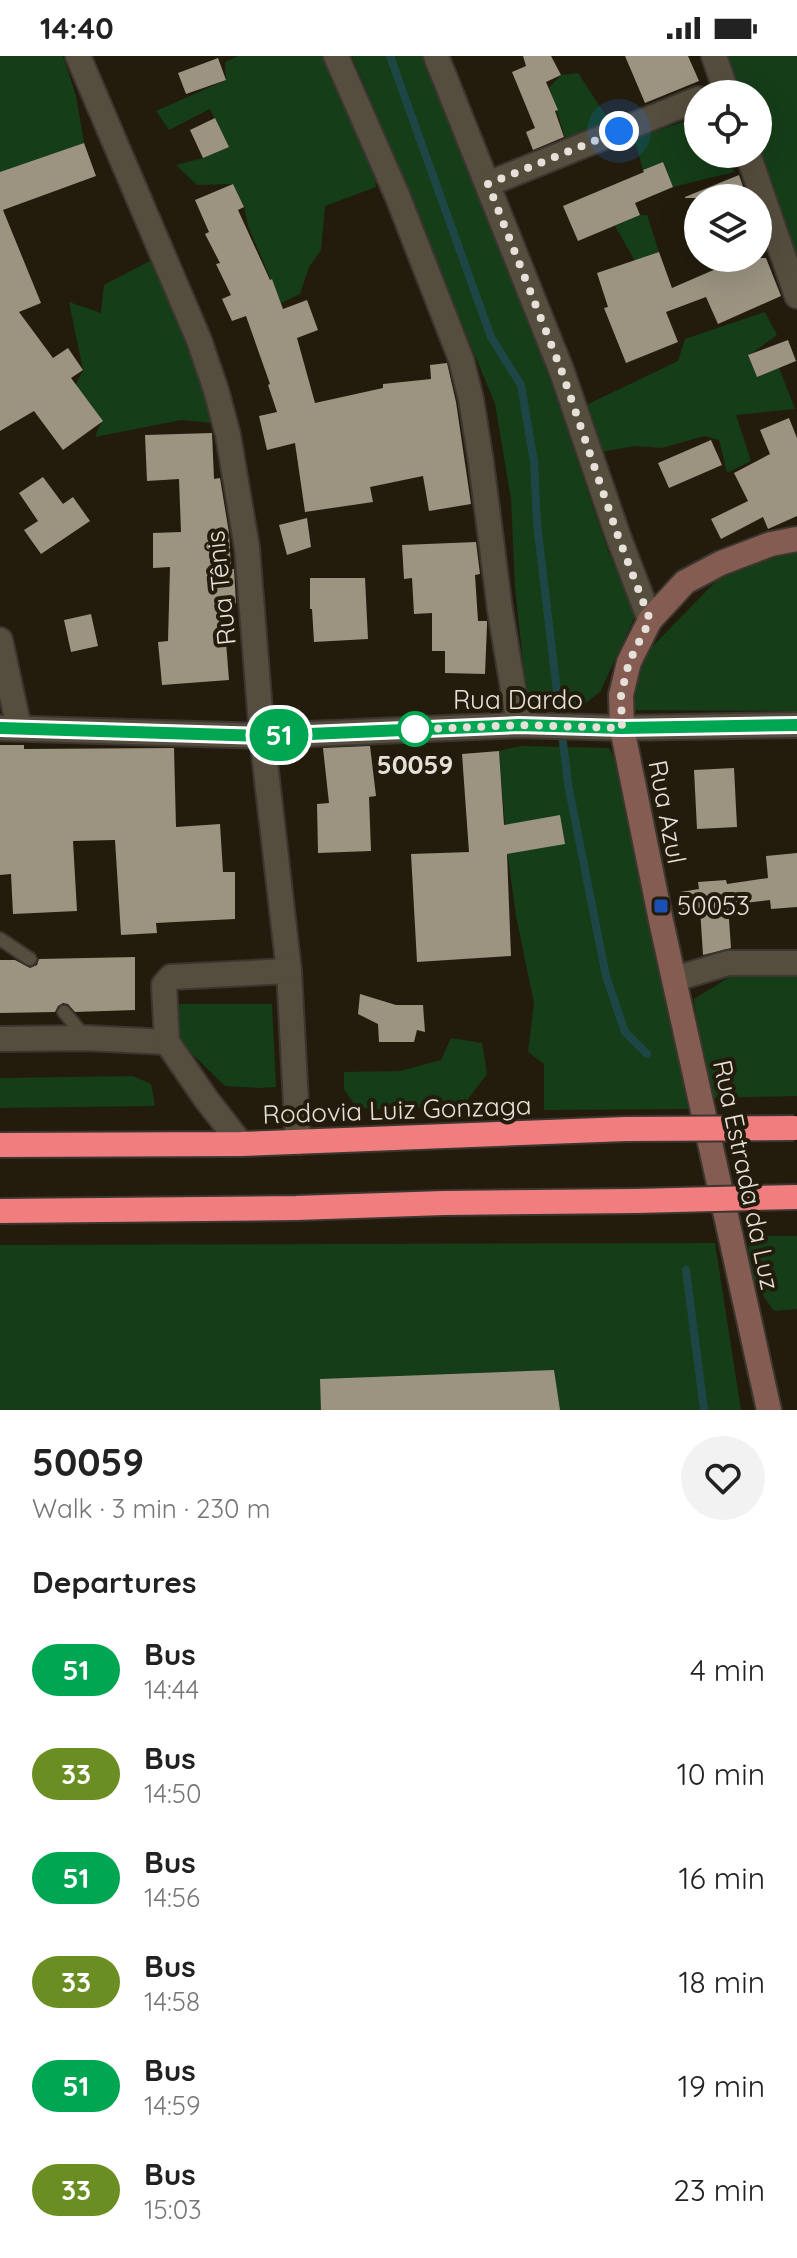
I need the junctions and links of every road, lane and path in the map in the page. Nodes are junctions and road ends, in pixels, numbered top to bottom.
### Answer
1 (78, 56) edge
2 (336, 56) edge
3 (436, 56) edge
4 (714, 56) edge
5 (719, 80) edge
6 (684, 105) edge
7 (753, 168) edge
8 (488, 184) junction
9 (797, 296) edge
10 (797, 539) edge
11 (650, 620) junction
12 (0, 640) edge
13 (531, 725) junction
14 (797, 725) edge
15 (9, 728) edge
16 (622, 728) junction
17 (262, 736) junction
18 (0, 939) edge
19 (30, 959) dead end
20 (797, 963) edge
21 (289, 971) junction
22 (677, 989) junction
23 (64, 1012) dead end
24 (86, 1038) junction
25 (0, 1039) edge
26 (167, 1042) junction
27 (796, 1128) edge
28 (298, 1142) junction
29 (241, 1144) junction
30 (0, 1145) edge
31 (797, 1197) edge
32 (0, 1211) edge
33 (769, 1410) edge

1 - 17 street, Rua Tênis
2 - 13 street
3 - 8 street
4 - 5 street
6 - 8 street
7 - 9 street
8 - 11 street
10 - 11 main road, Rua Azul
11 - 16 main road, Rua Azul
12 - 15 street
13 - 16 street, Rua Dardo
13 - 17 street, Rua Dardo
14 - 16 street, Rua Dardo
15 - 17 street, Rua Dardo
16 - 22 main road, Rua Azul
17 - 21 street, Rua Tênis
18 - 19 lane
20 - 22 street
21 - 26 street
21 - 28 street, Rua Tênis
22 - 33 main road, Rua Estrada da Luz
23 - 24 lane
24 - 25 street
24 - 26 street
26 - 29 street
27 - 28 highway, Rodovia Luiz Gonzaga, bridge
28 - 29 highway, Rodovia Luiz Gonzaga
29 - 30 highway, Rodovia Luiz Gonzaga
31 - 32 highway, bridge

